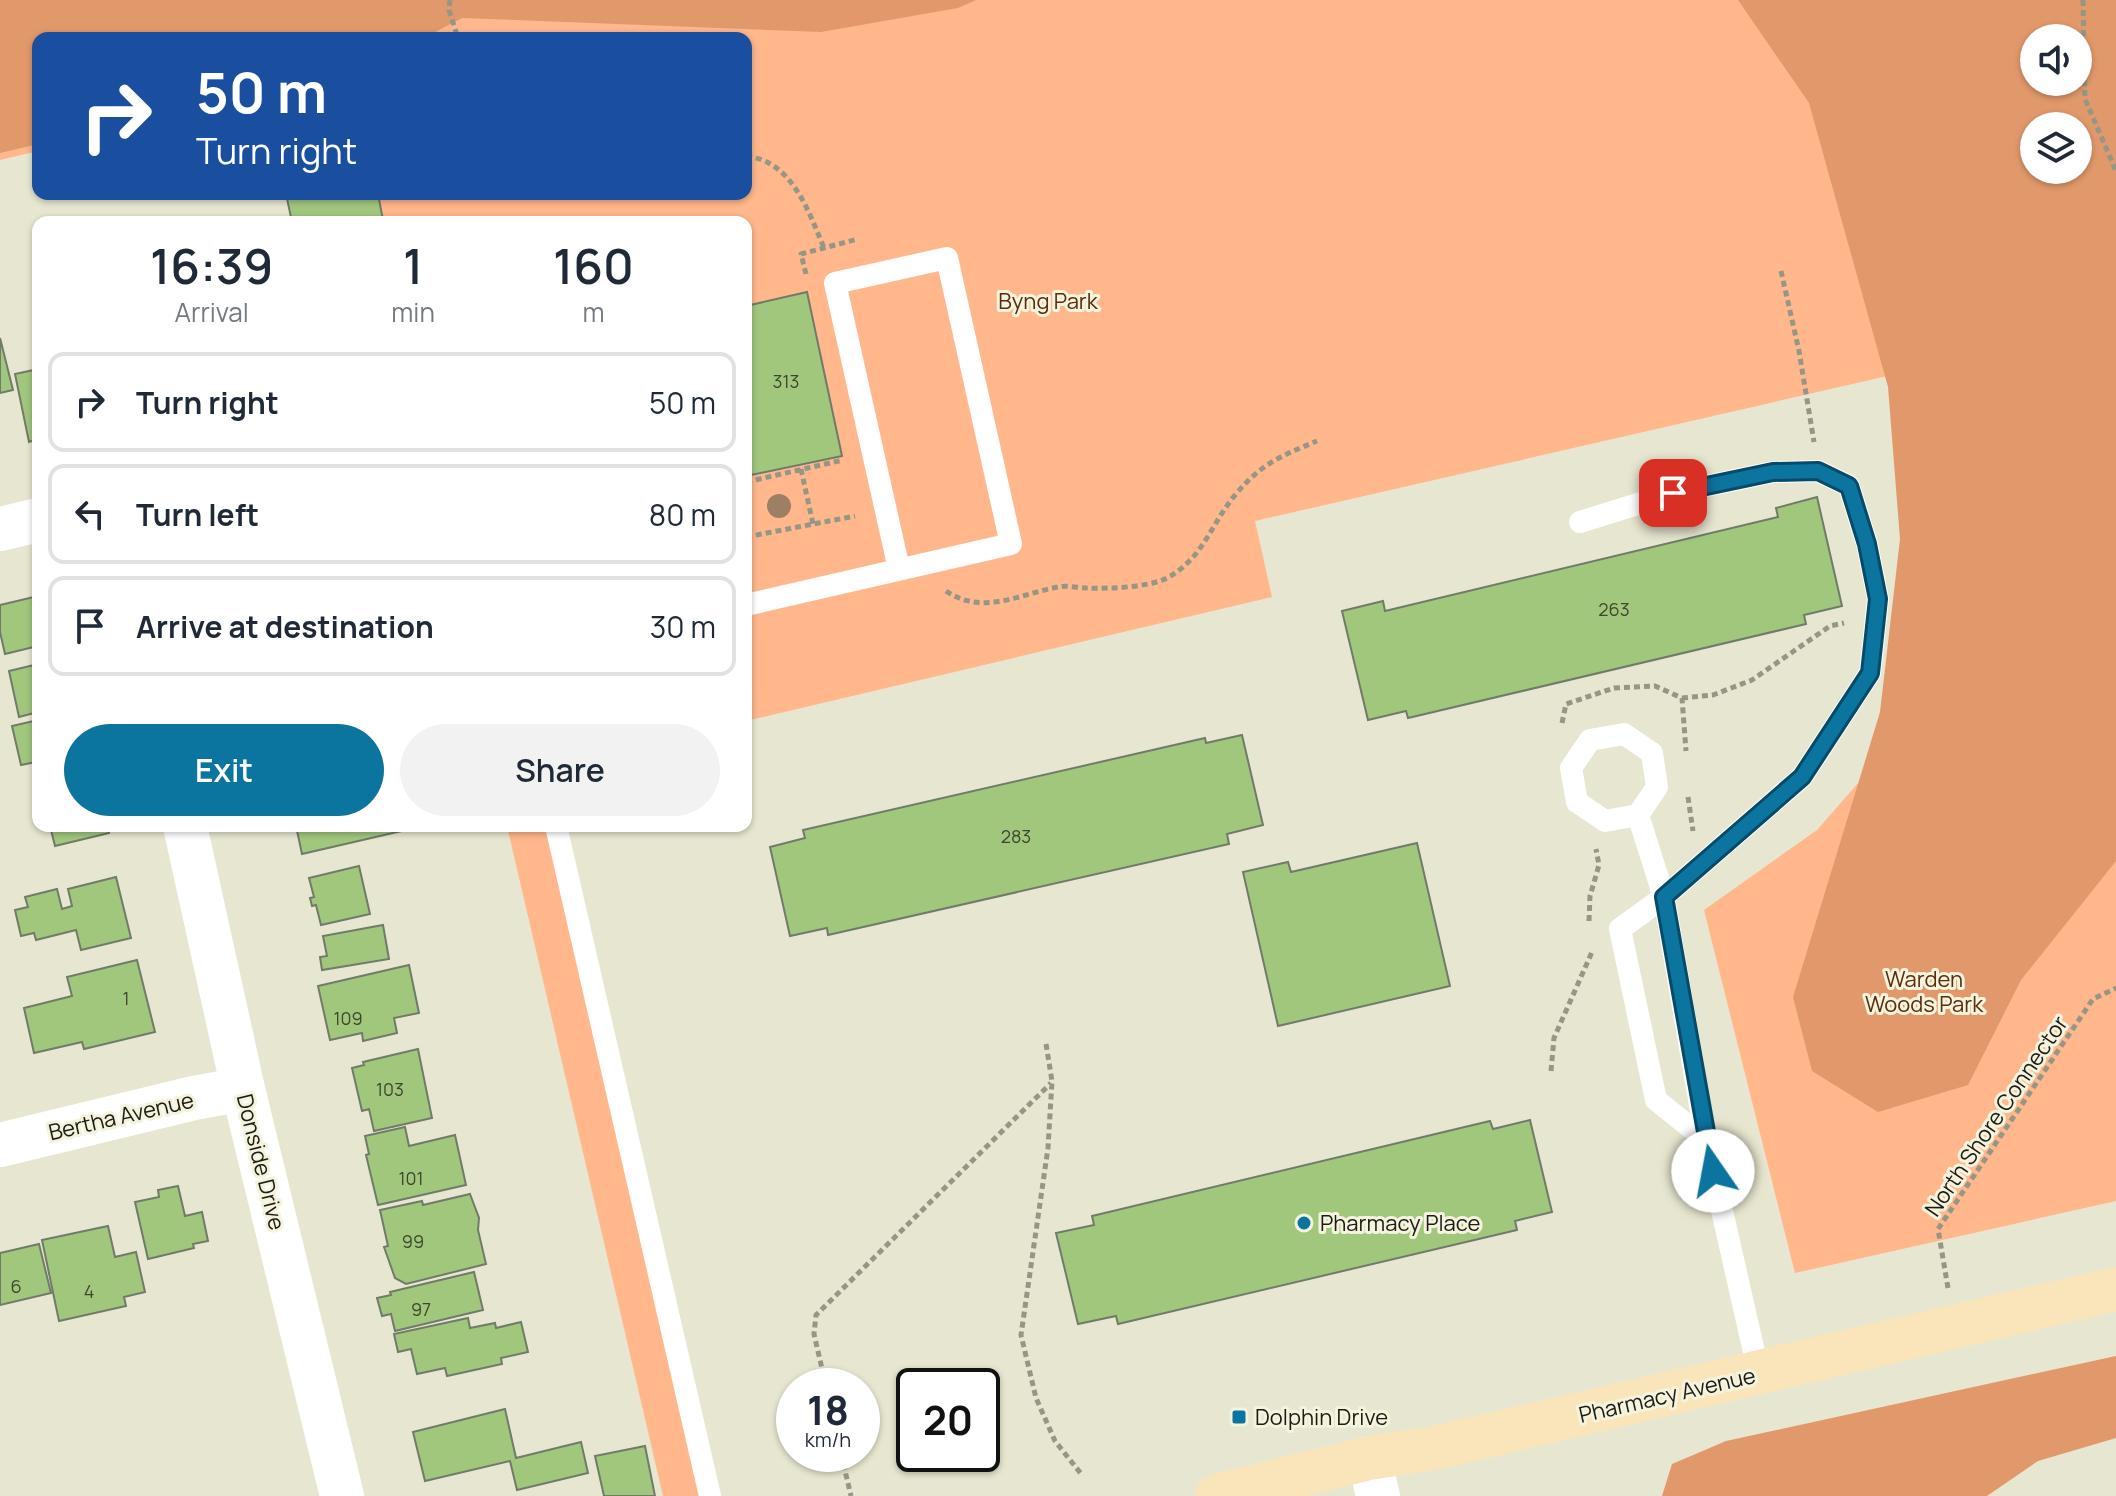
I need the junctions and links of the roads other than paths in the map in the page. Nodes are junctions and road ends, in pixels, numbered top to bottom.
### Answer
1 (32, 521) edge
2 (1580, 522) dead end
3 (0, 529) edge
4 (899, 569) junction
5 (752, 604) edge
6 (1638, 815) dead end
7 (186, 832) edge
8 (557, 832) edge
9 (1664, 897) junction
10 (243, 1089) junction
11 (1706, 1140) junction
12 (0, 1145) edge
13 (2116, 1289) edge
14 (1759, 1374) junction
15 (1373, 1477) edge
16 (342, 1496) edge
17 (710, 1496) edge
18 (1217, 1496) edge

1 - 3 street
2 - 9 lane
4 - 4 lane
4 - 5 lane
6 - 9 lane
7 - 10 street, Donside Drive
8 - 17 lane
9 - 11 lane
9 - 11 lane
10 - 12 street, Bertha Avenue
10 - 16 street, Donside Drive
11 - 14 lane
13 - 14 street, Pharmacy Avenue
14 - 15 street, Pharmacy Avenue
15 - 18 street, Pharmacy Avenue

